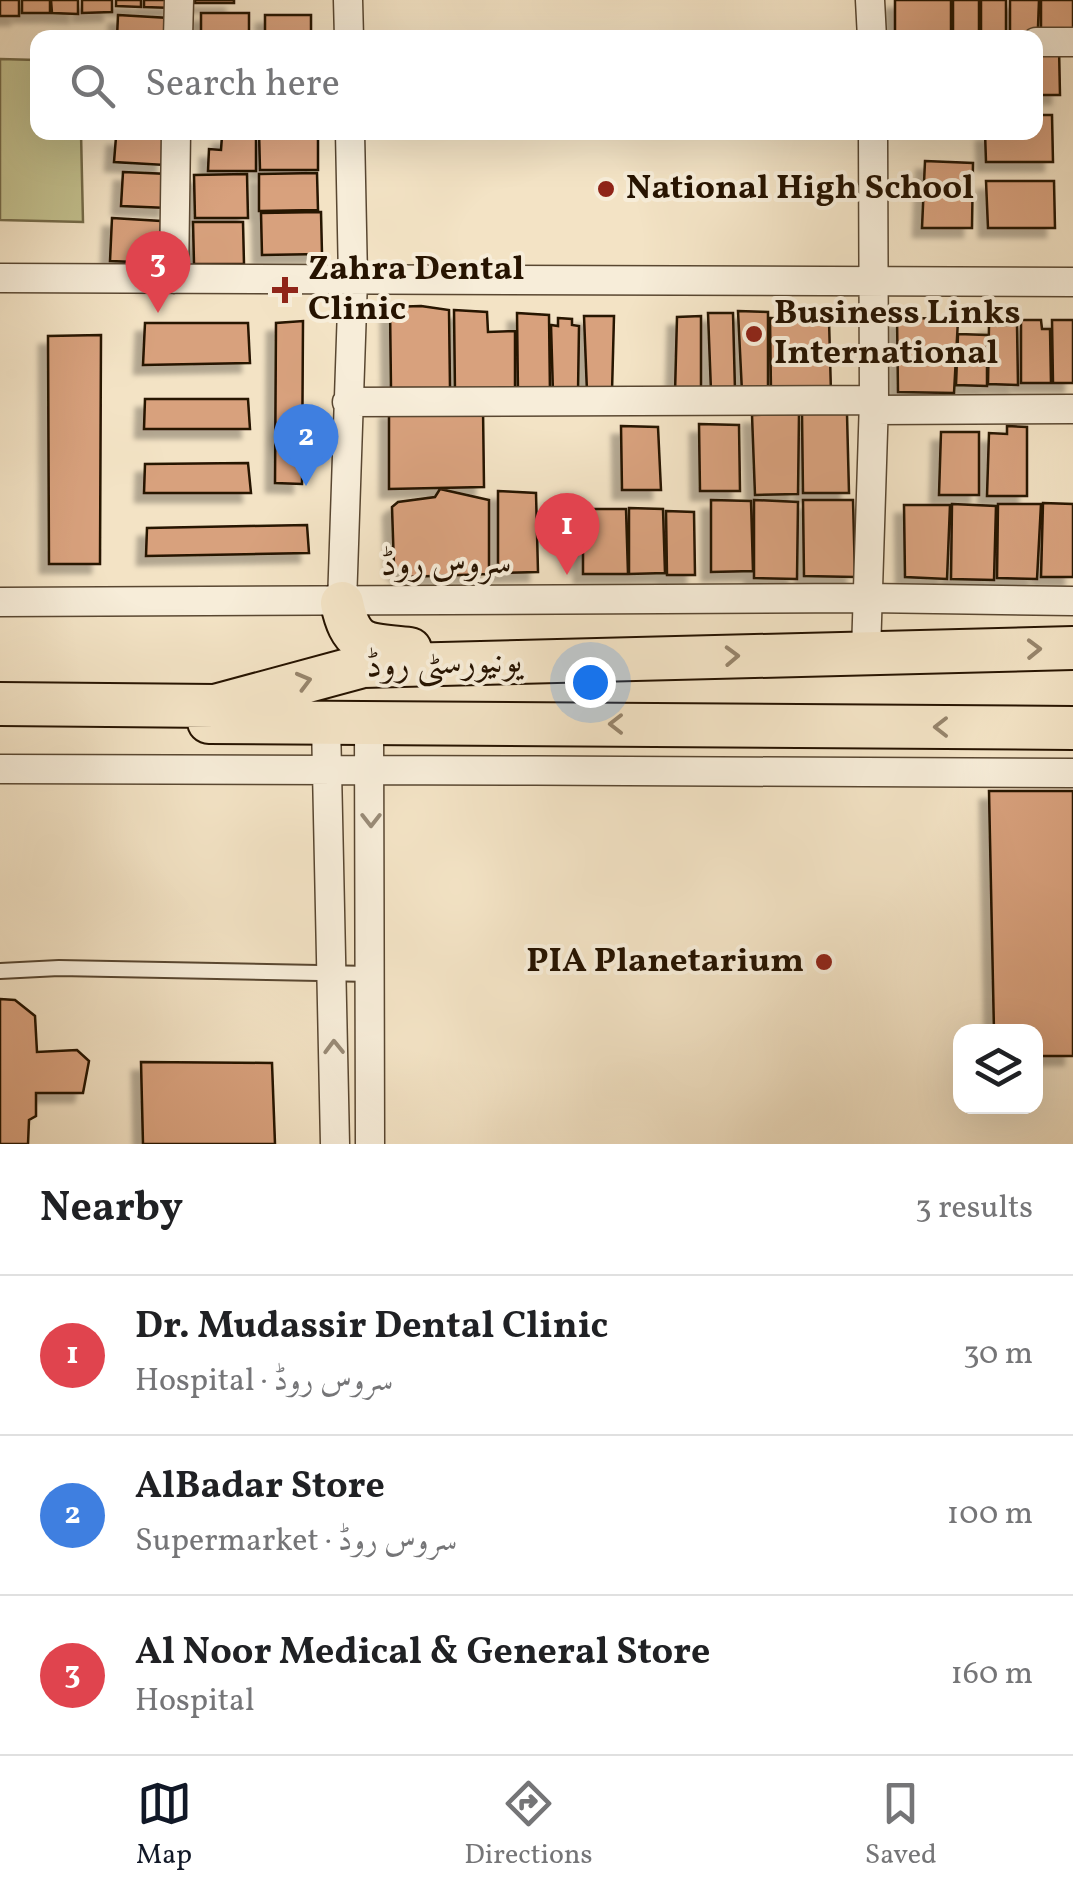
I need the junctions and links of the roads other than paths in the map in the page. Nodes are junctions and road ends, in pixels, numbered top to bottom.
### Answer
1 (179, 0) edge
2 (348, 0) edge
3 (870, 0) edge
4 (178, 30) edge
5 (349, 30) edge
6 (872, 30) edge
7 (1043, 42) edge
8 (1073, 42) edge
9 (176, 140) edge
10 (350, 140) edge
11 (872, 140) edge
12 (0, 278) edge
13 (174, 279) junction
14 (353, 279) junction
15 (874, 281) junction
16 (1073, 282) edge
17 (348, 402) junction
18 (874, 405) junction
19 (1073, 408) edge
20 (868, 598) junction
21 (0, 602) edge
22 (1073, 602) edge
23 (342, 604) junction
24 (1073, 648) edge
25 (866, 652) junction
26 (525, 662) junction
27 (0, 704) edge
28 (0, 721) edge
29 (326, 722) junction
30 (370, 722) junction
31 (824, 726) junction
32 (996, 727) junction
33 (1073, 728) edge
34 (0, 769) edge
35 (822, 770) junction
36 (330, 772) junction
37 (371, 772) junction
38 (994, 772) junction
39 (1073, 773) edge
40 (0, 971) edge
41 (333, 973) junction
42 (371, 974) junction
43 (335, 1144) edge
44 (370, 1144) edge

1 - 4 street
2 - 5 street
3 - 6 street
7 - 8 street
9 - 13 street
10 - 14 street
11 - 15 street
12 - 13 street
13 - 14 street
14 - 15 street
14 - 17 street
15 - 16 street
15 - 18 street
17 - 18 street
17 - 23 street
18 - 19 street
18 - 20 street
20 - 22 street, سروس روڈ
20 - 23 street, سروس روڈ
20 - 25 street
21 - 23 street, سروس روڈ
23 - 26 main road
25 -> 24 main road, یونیورسٹی روڈ
26 -> 25 main road, یونیورسٹی روڈ
27 -> 26 main road, یونیورسٹی روڈ
28 - 29 main road, یونیورسٹی روڈ
29 - 30 main road, یونیورسٹی روڈ
29 - 36 street
31 -> 30 main road, یونیورسٹی روڈ
30 - 37 street
32 -> 31 main road, یونیورسٹی روڈ
31 - 35 street
32 - 33 main road, یونیورسٹی روڈ
32 - 38 street
34 - 36 street
35 - 37 street
35 - 38 street
36 - 37 street
36 - 41 street
37 -> 42 street
38 - 39 street
40 - 41 lane
41 - 42 lane
43 -> 41 street
42 - 44 street

